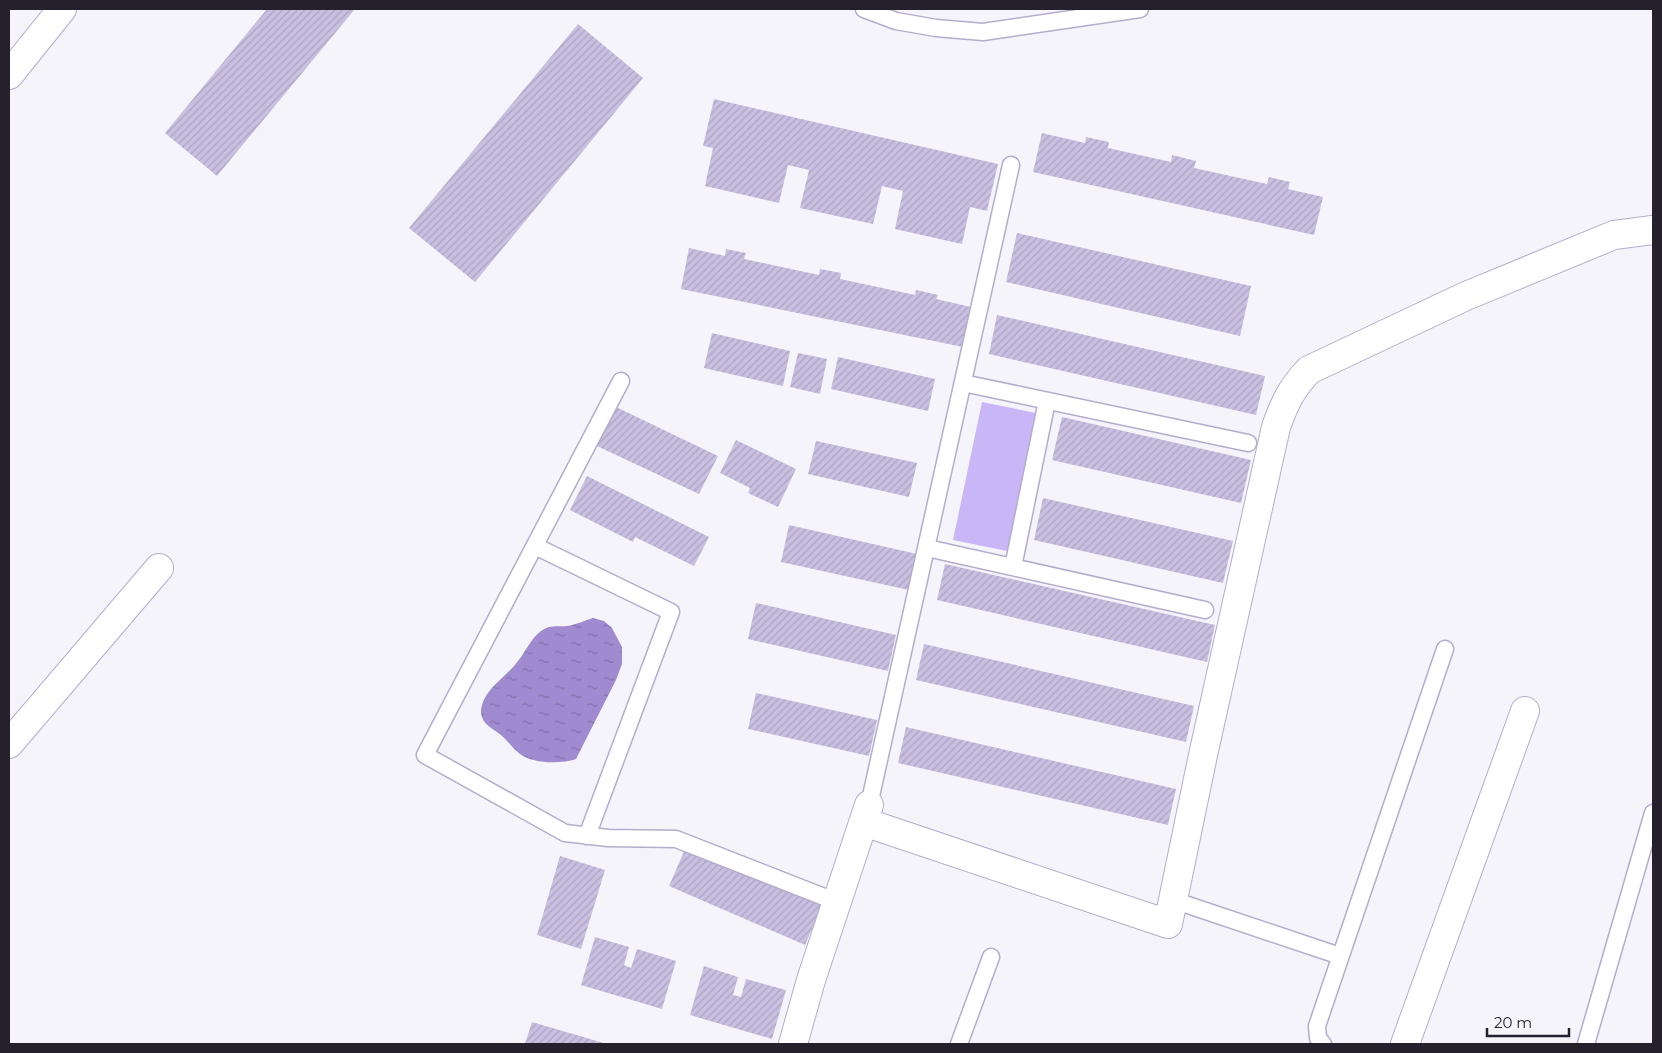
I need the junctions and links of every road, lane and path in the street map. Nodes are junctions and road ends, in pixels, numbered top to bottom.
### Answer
1 (62, 9) edge
2 (864, 9) edge
3 (1140, 9) edge
4 (917, 16) edge
5 (9, 75) edge
6 (1011, 165) dead end
7 (1653, 230) edge
8 (621, 381) dead end
9 (963, 383) junction
10 (1047, 401) junction
11 (1248, 443) dead end
12 (535, 546) junction
13 (926, 548) junction
14 (1013, 567) junction
15 (159, 568) dead end
16 (1205, 610) dead end
17 (1445, 649) dead end
18 (1526, 711) dead end
19 (9, 744) edge
20 (1653, 813) edge
21 (867, 814) junction
22 (587, 836) junction
23 (1173, 900) junction
24 (837, 902) junction
25 (1340, 956) junction
26 (991, 957) dead end
27 (793, 1044) edge
28 (959, 1044) edge
29 (1323, 1044) edge
30 (1405, 1044) edge
31 (1586, 1044) edge

1 - 5 street
2 - 4 lane
3 - 4 lane
6 - 9 lane
7 - 23 street
8 - 12 lane
9 - 10 lane
9 - 13 lane
10 - 11 lane
10 - 14 lane
12 - 22 lane
12 - 22 lane
13 - 14 lane
13 - 21 lane
14 - 16 lane
15 - 19 street
17 - 25 lane
18 - 30 street
20 - 31 lane
21 - 23 street
21 - 24 street
22 - 24 lane
23 - 25 lane
24 - 27 street
25 - 29 lane
26 - 28 lane

